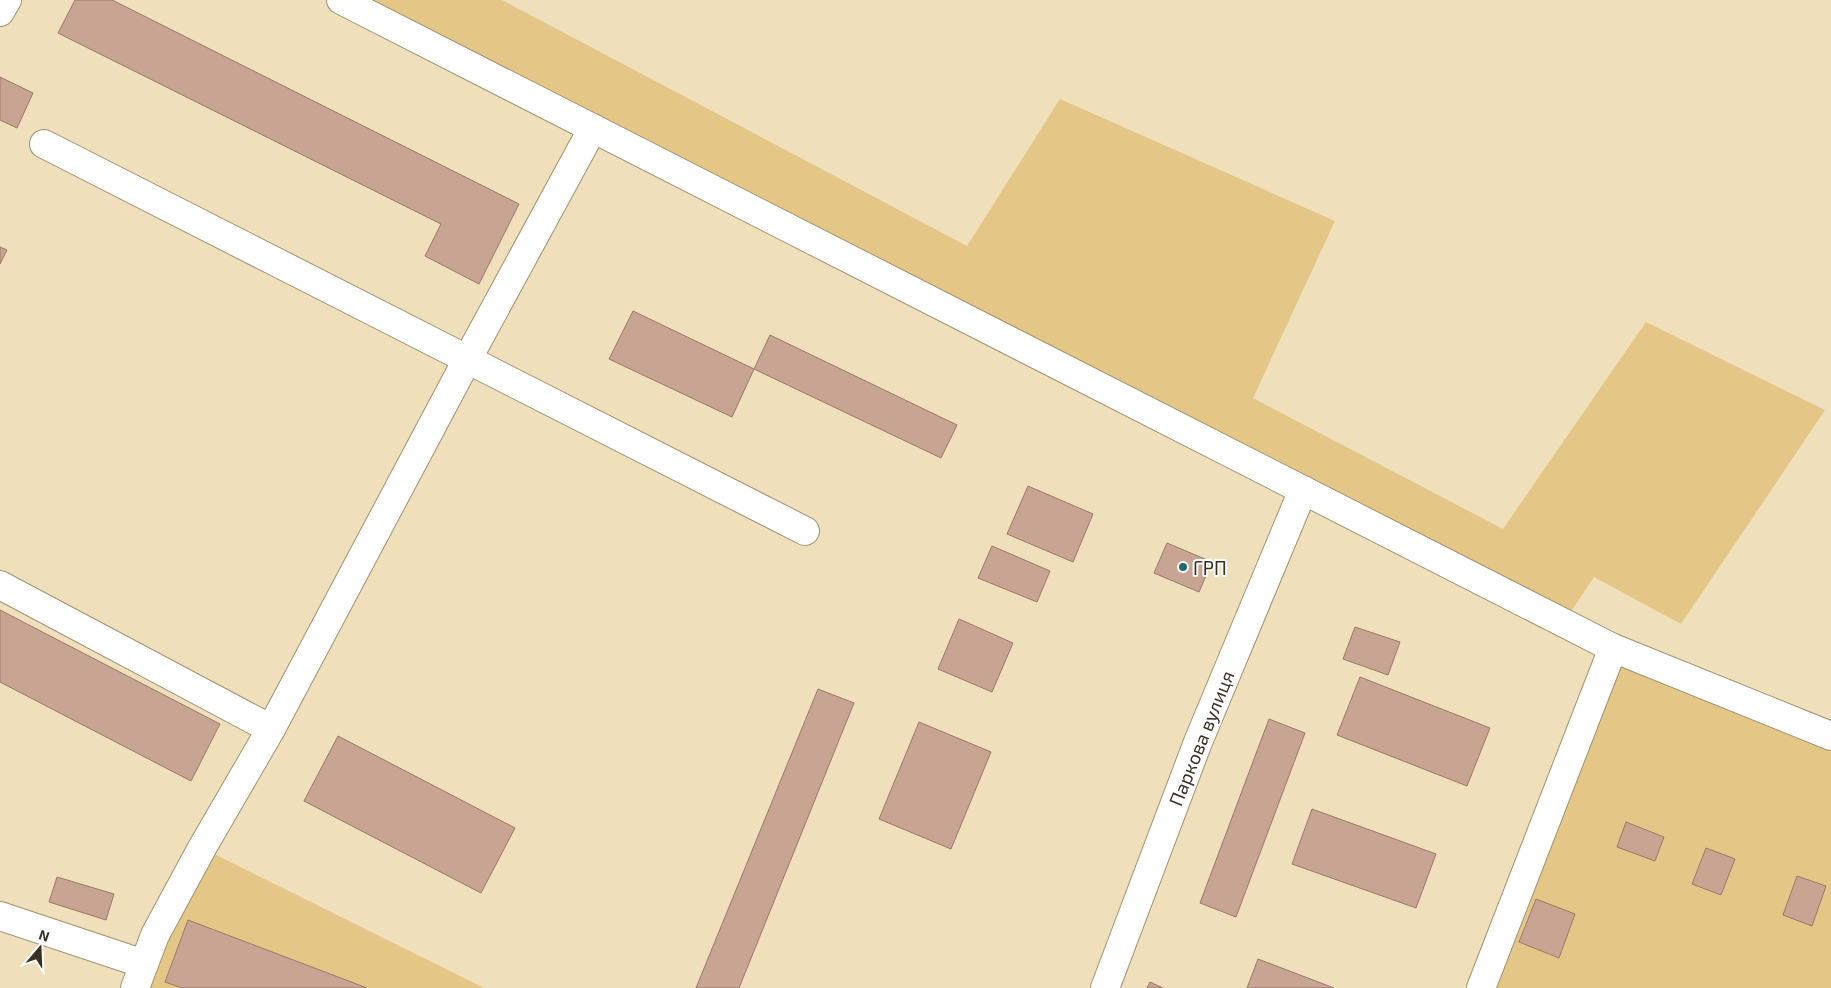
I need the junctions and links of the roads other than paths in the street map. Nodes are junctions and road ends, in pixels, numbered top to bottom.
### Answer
1 (6, 0) edge
2 (341, 0) edge
3 (0, 12) edge
4 (593, 128) junction
5 (44, 144) dead end
6 (467, 360) junction
7 (1303, 490) junction
8 (805, 532) dead end
9 (0, 584) edge
10 (1613, 648) junction
11 (271, 729) junction
12 (1831, 736) edge
13 (0, 916) edge
14 (140, 976) edge
15 (1487, 986) edge
16 (1105, 988) edge

1 - 3 street
2 - 4 street
4 - 6 street
4 - 7 street
5 - 6 street
6 - 8 street
6 - 11 street
7 - 10 street
7 - 16 street, Паркова вулиця
9 - 11 street
10 - 12 street
10 - 15 street
11 - 14 street
13 - 14 street

